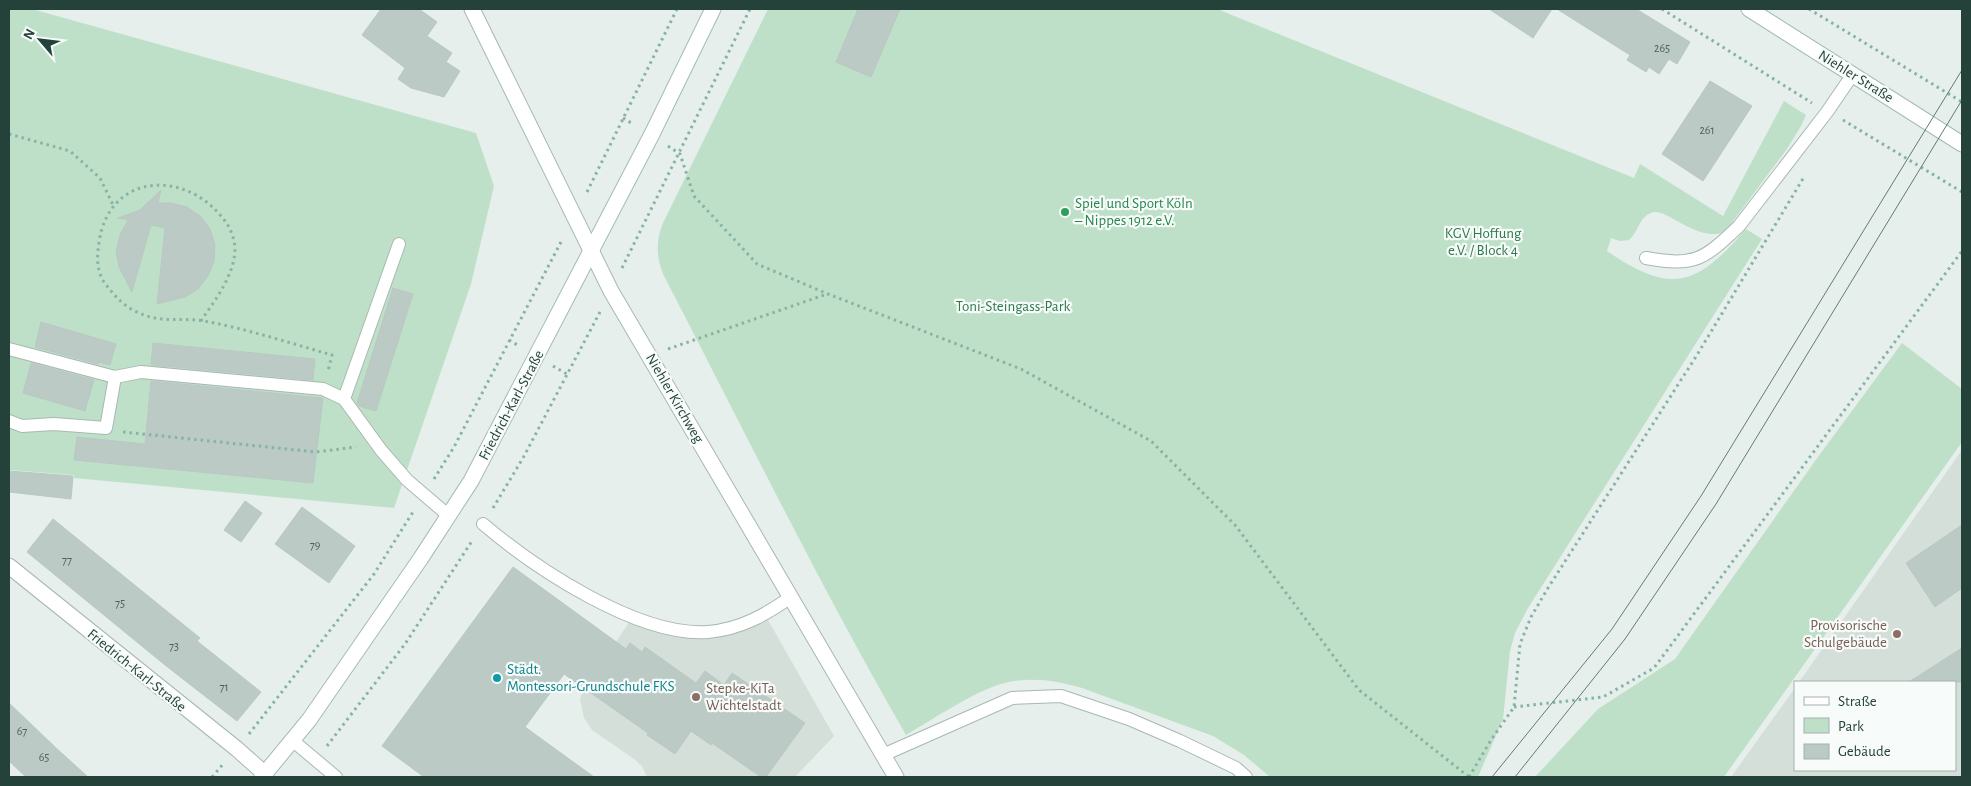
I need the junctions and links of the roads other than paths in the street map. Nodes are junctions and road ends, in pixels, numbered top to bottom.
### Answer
1 (472, 9) edge
2 (713, 9) edge
3 (1749, 9) edge
4 (1853, 74) junction
5 (1962, 144) edge
6 (399, 244) dead end
7 (591, 253) junction
8 (1646, 258) dead end
9 (9, 349) edge
10 (115, 377) junction
11 (344, 399) junction
12 (9, 421) edge
13 (449, 516) junction
14 (483, 524) road end
15 (9, 566) edge
16 (791, 597) junction
17 (292, 740) junction
18 (883, 755) junction
19 (264, 776) edge
20 (336, 777) edge
21 (896, 777) edge
22 (1246, 777) edge

1 - 7 street, Niehler Kirchweg
2 - 7 street, Friedrich-Karl-Straße
3 - 4 street, Niehler Straße
4 - 5 street, Niehler Straße
4 - 8 lane
6 - 11 lane
7 - 13 street, Friedrich-Karl-Straße
7 - 16 street, Niehler Kirchweg
9 - 10 lane
10 - 11 lane
10 - 12 lane
11 - 13 lane
13 - 17 street, Friedrich-Karl-Straße
14 - 16 lane
15 - 19 street, Friedrich-Karl-Straße
16 - 18 street, Niehler Kirchweg
17 - 19 street, Friedrich-Karl-Straße
17 - 20 lane
18 - 21 street, Niehler Kirchweg
18 - 22 lane

